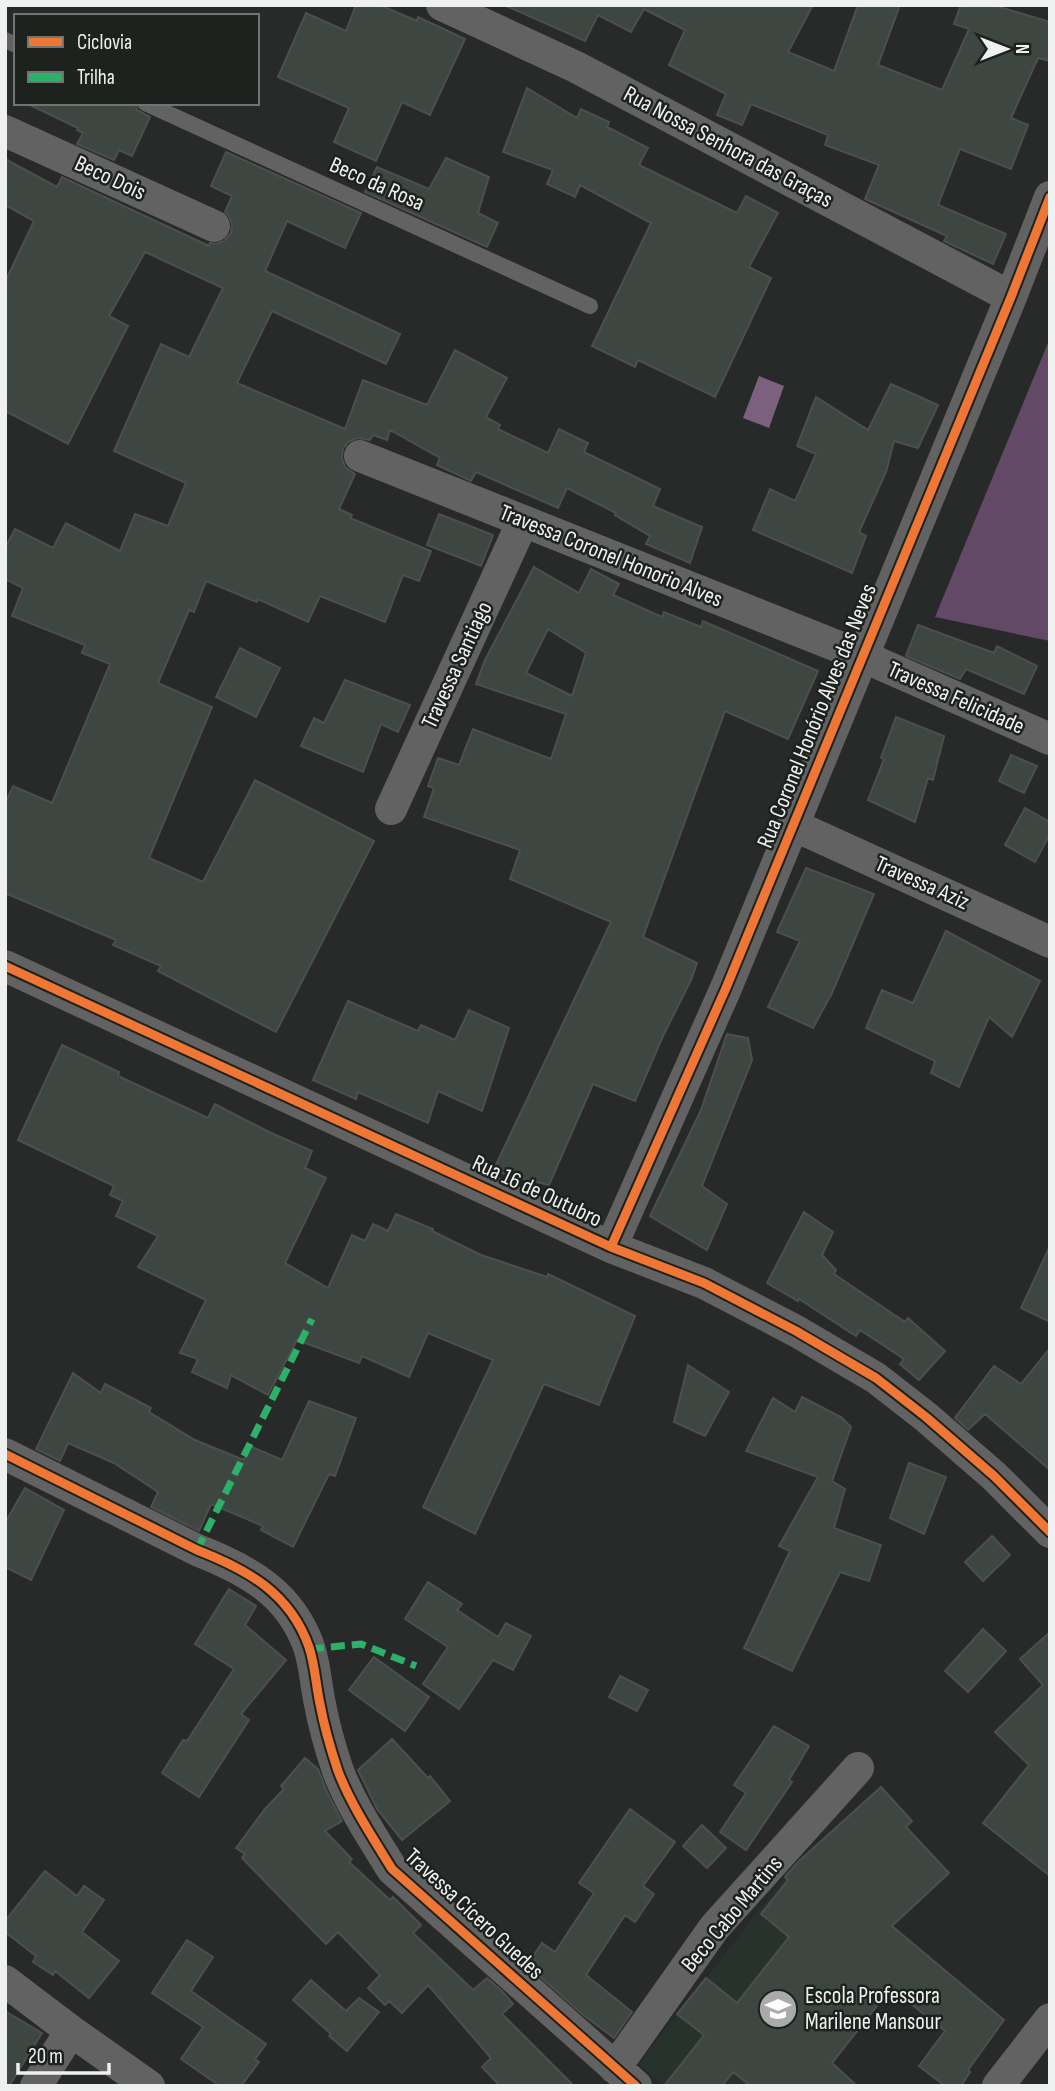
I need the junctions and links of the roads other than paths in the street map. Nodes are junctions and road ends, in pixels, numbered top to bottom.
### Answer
1 (442, 5) edge
2 (149, 105) edge
3 (5, 131) edge
4 (1050, 197) edge
5 (214, 226) dead end
6 (1011, 297) junction
7 (590, 306) dead end
8 (360, 456) dead end
9 (523, 522) junction
10 (862, 656) junction
11 (1050, 739) edge
12 (391, 809) dead end
13 (793, 825) junction
14 (1050, 942) edge
15 (5, 966) edge
16 (611, 1247) junction
17 (5, 1454) edge
18 (1050, 1532) edge
19 (858, 1768) dead end
20 (5, 1980) edge
21 (1050, 2019) edge
22 (71, 2031) junction
23 (625, 2077) edge
24 (36, 2086) edge
25 (149, 2086) edge
26 (998, 2086) edge

1 - 6 street, Rua Nossa Senhora das Graças
2 - 7 lane, Beco da Rosa
3 - 5 street, Beco Dois
4 - 6 street, Rua Coronel Honório Alves das Neves
6 - 10 street, Rua Coronel Honório Alves das Neves
8 - 9 street, Travessa Coronel Honorio Alves
9 - 10 street, Travessa Coronel Honorio Alves
9 - 12 street, Travessa Santiago
10 - 11 street, Travessa Felicidade
10 - 13 street, Rua Coronel Honório Alves das Neves
13 - 14 street, Travessa Aziz
13 - 16 street, Rua Coronel Honório Alves das Neves
15 - 16 street, Rua 16 de Outubro
16 - 18 street, Rua 16 de Outubro
17 - 23 street, Travessa Cícero Guedes
19 - 23 street, Beco Cabo Martins
20 - 22 street
21 - 26 street
22 - 24 street
22 - 25 street

